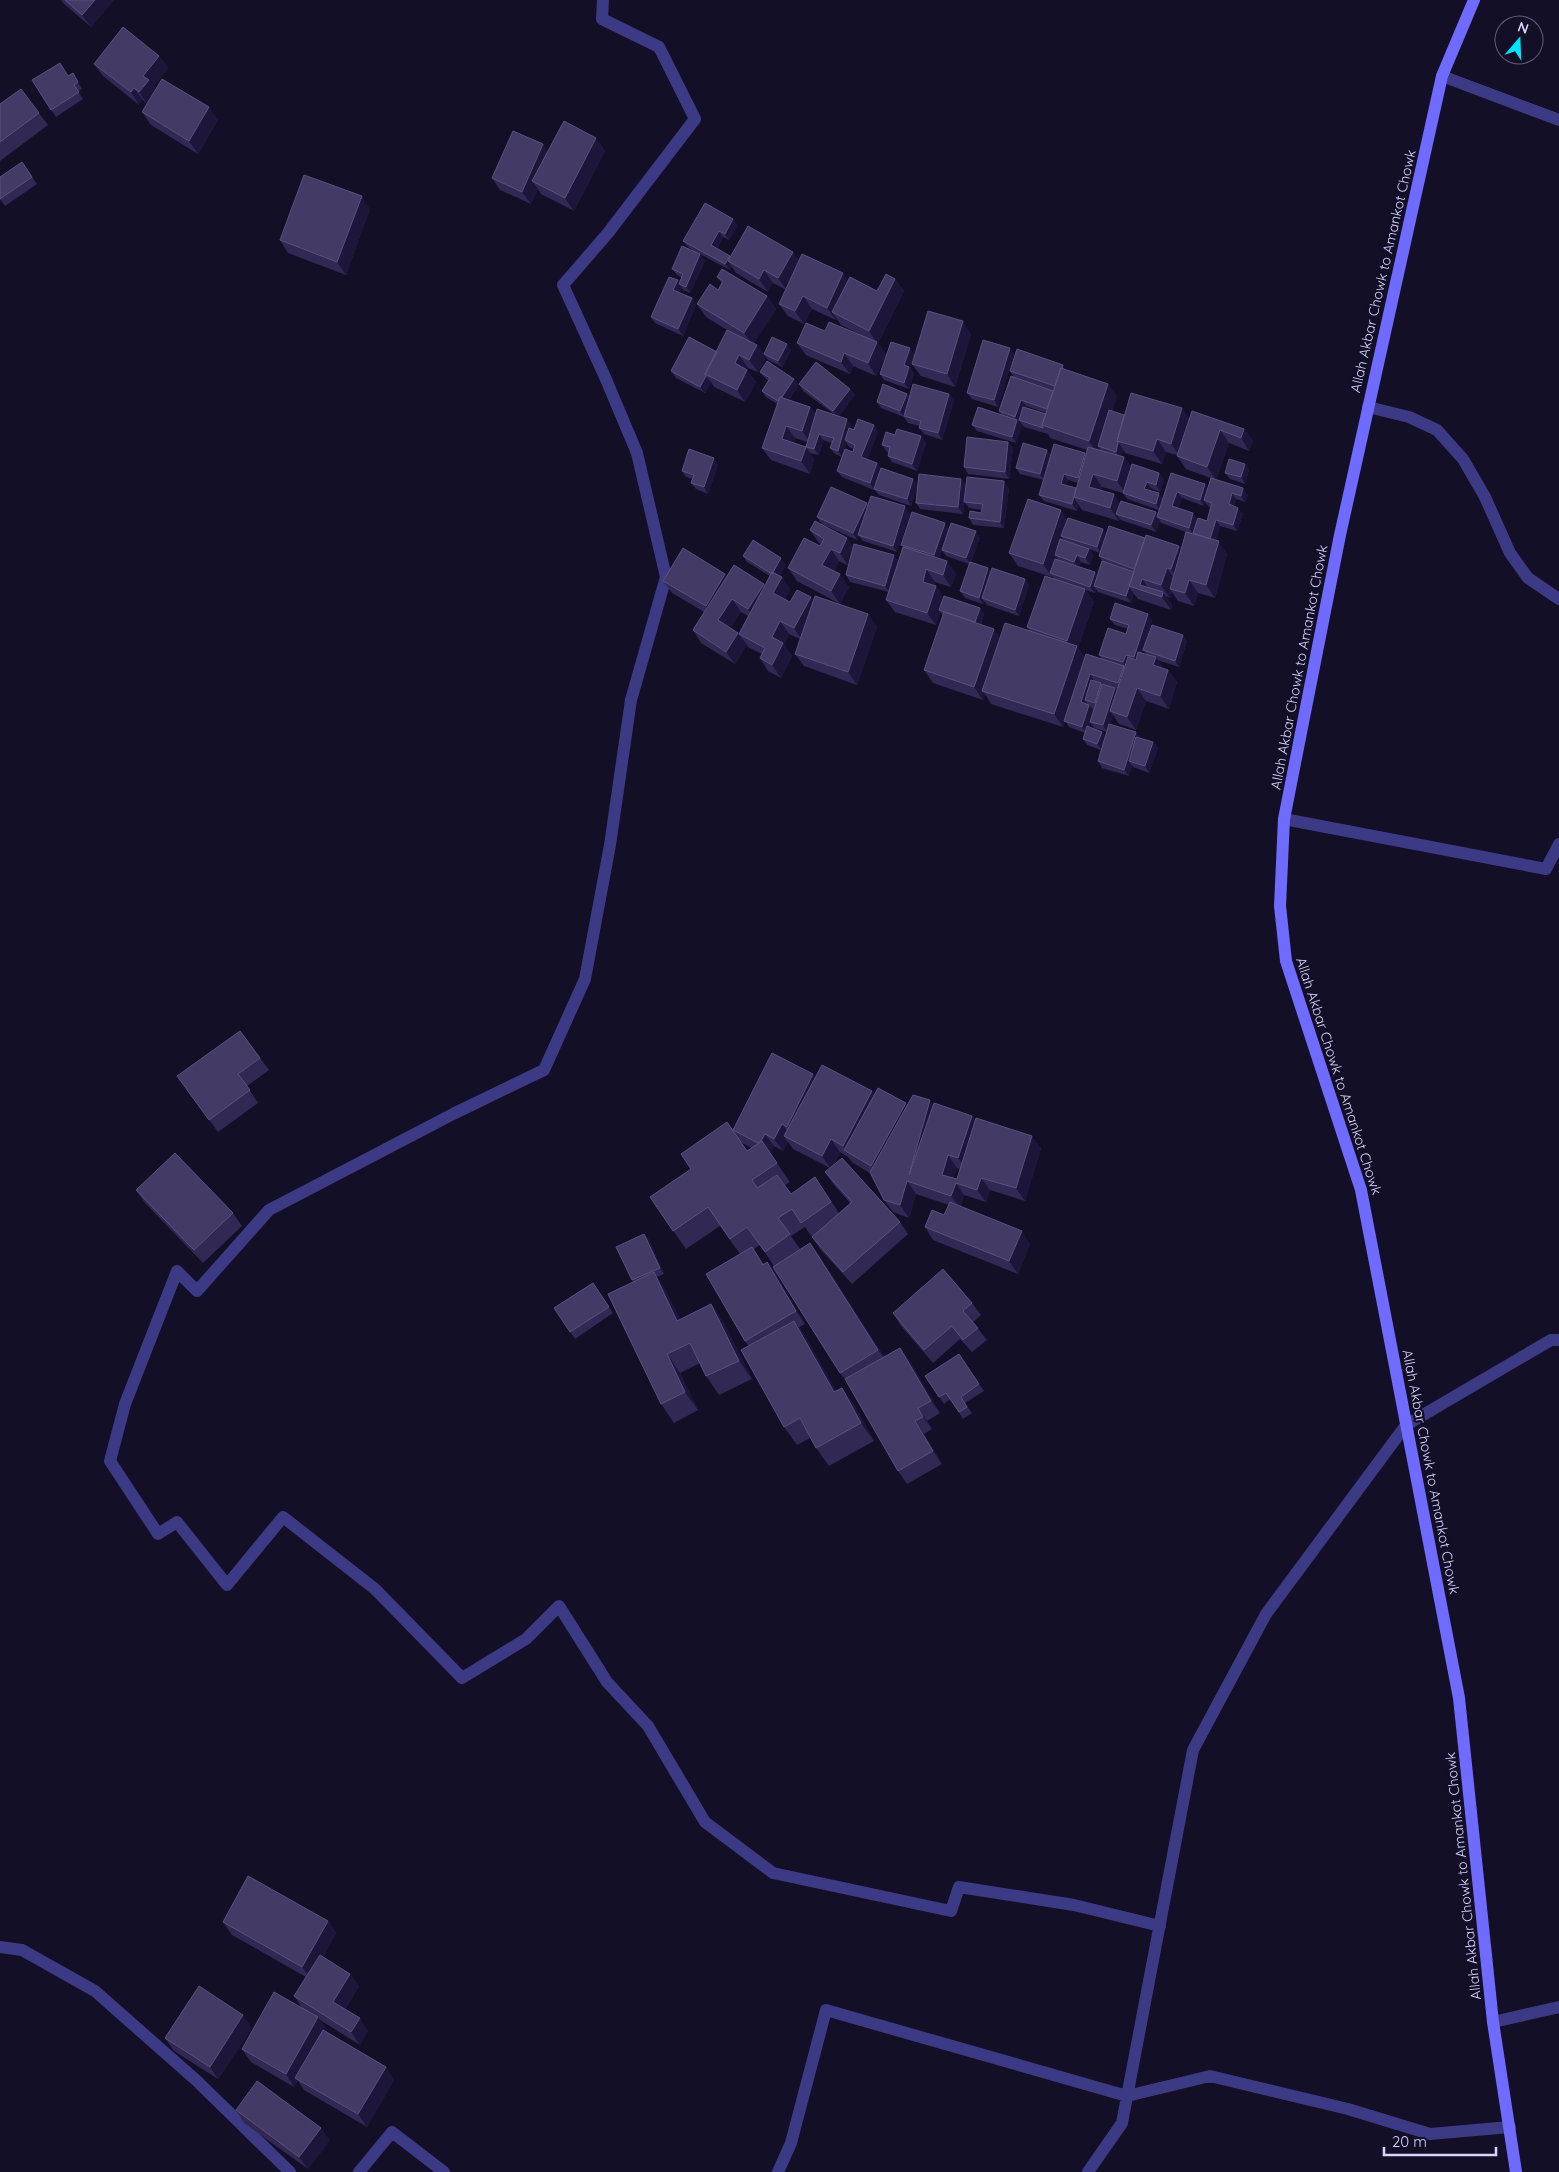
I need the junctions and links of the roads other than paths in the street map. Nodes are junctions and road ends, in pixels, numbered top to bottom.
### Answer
1 (604, 0) edge
2 (1474, 0) edge
3 (1442, 76) junction
4 (1559, 120) edge
5 (1368, 407) junction
6 (1559, 599) edge
7 (1284, 819) junction
8 (1559, 844) edge
9 (1559, 1340) edge
10 (1406, 1425) junction
11 (1160, 1926) junction
12 (0, 1947) edge
13 (1559, 2007) edge
14 (1493, 2022) junction
15 (1128, 2096) junction
16 (1510, 2127) junction
17 (290, 2172) edge
18 (359, 2172) edge
19 (444, 2172) edge
20 (778, 2172) edge
21 (1088, 2172) edge
22 (1516, 2172) edge

1 - 11 street
2 - 3 main road, Allah Akbar Chowk to Amankot Chowk
3 - 4 street
3 - 5 main road, Allah Akbar Chowk to Amankot Chowk
5 - 6 street
5 - 7 main road, Allah Akbar Chowk to Amankot Chowk
7 - 8 street
7 - 10 main road, Allah Akbar Chowk to Amankot Chowk
9 - 10 street
10 - 11 street
10 - 14 main road, Allah Akbar Chowk to Amankot Chowk
11 - 15 street
12 - 17 street
13 - 14 street
14 - 16 main road, Allah Akbar Chowk to Amankot Chowk
15 - 16 street
15 - 20 street
15 - 21 street
16 - 22 main road, Allah Akbar Chowk to Amankot Chowk
18 - 19 street

